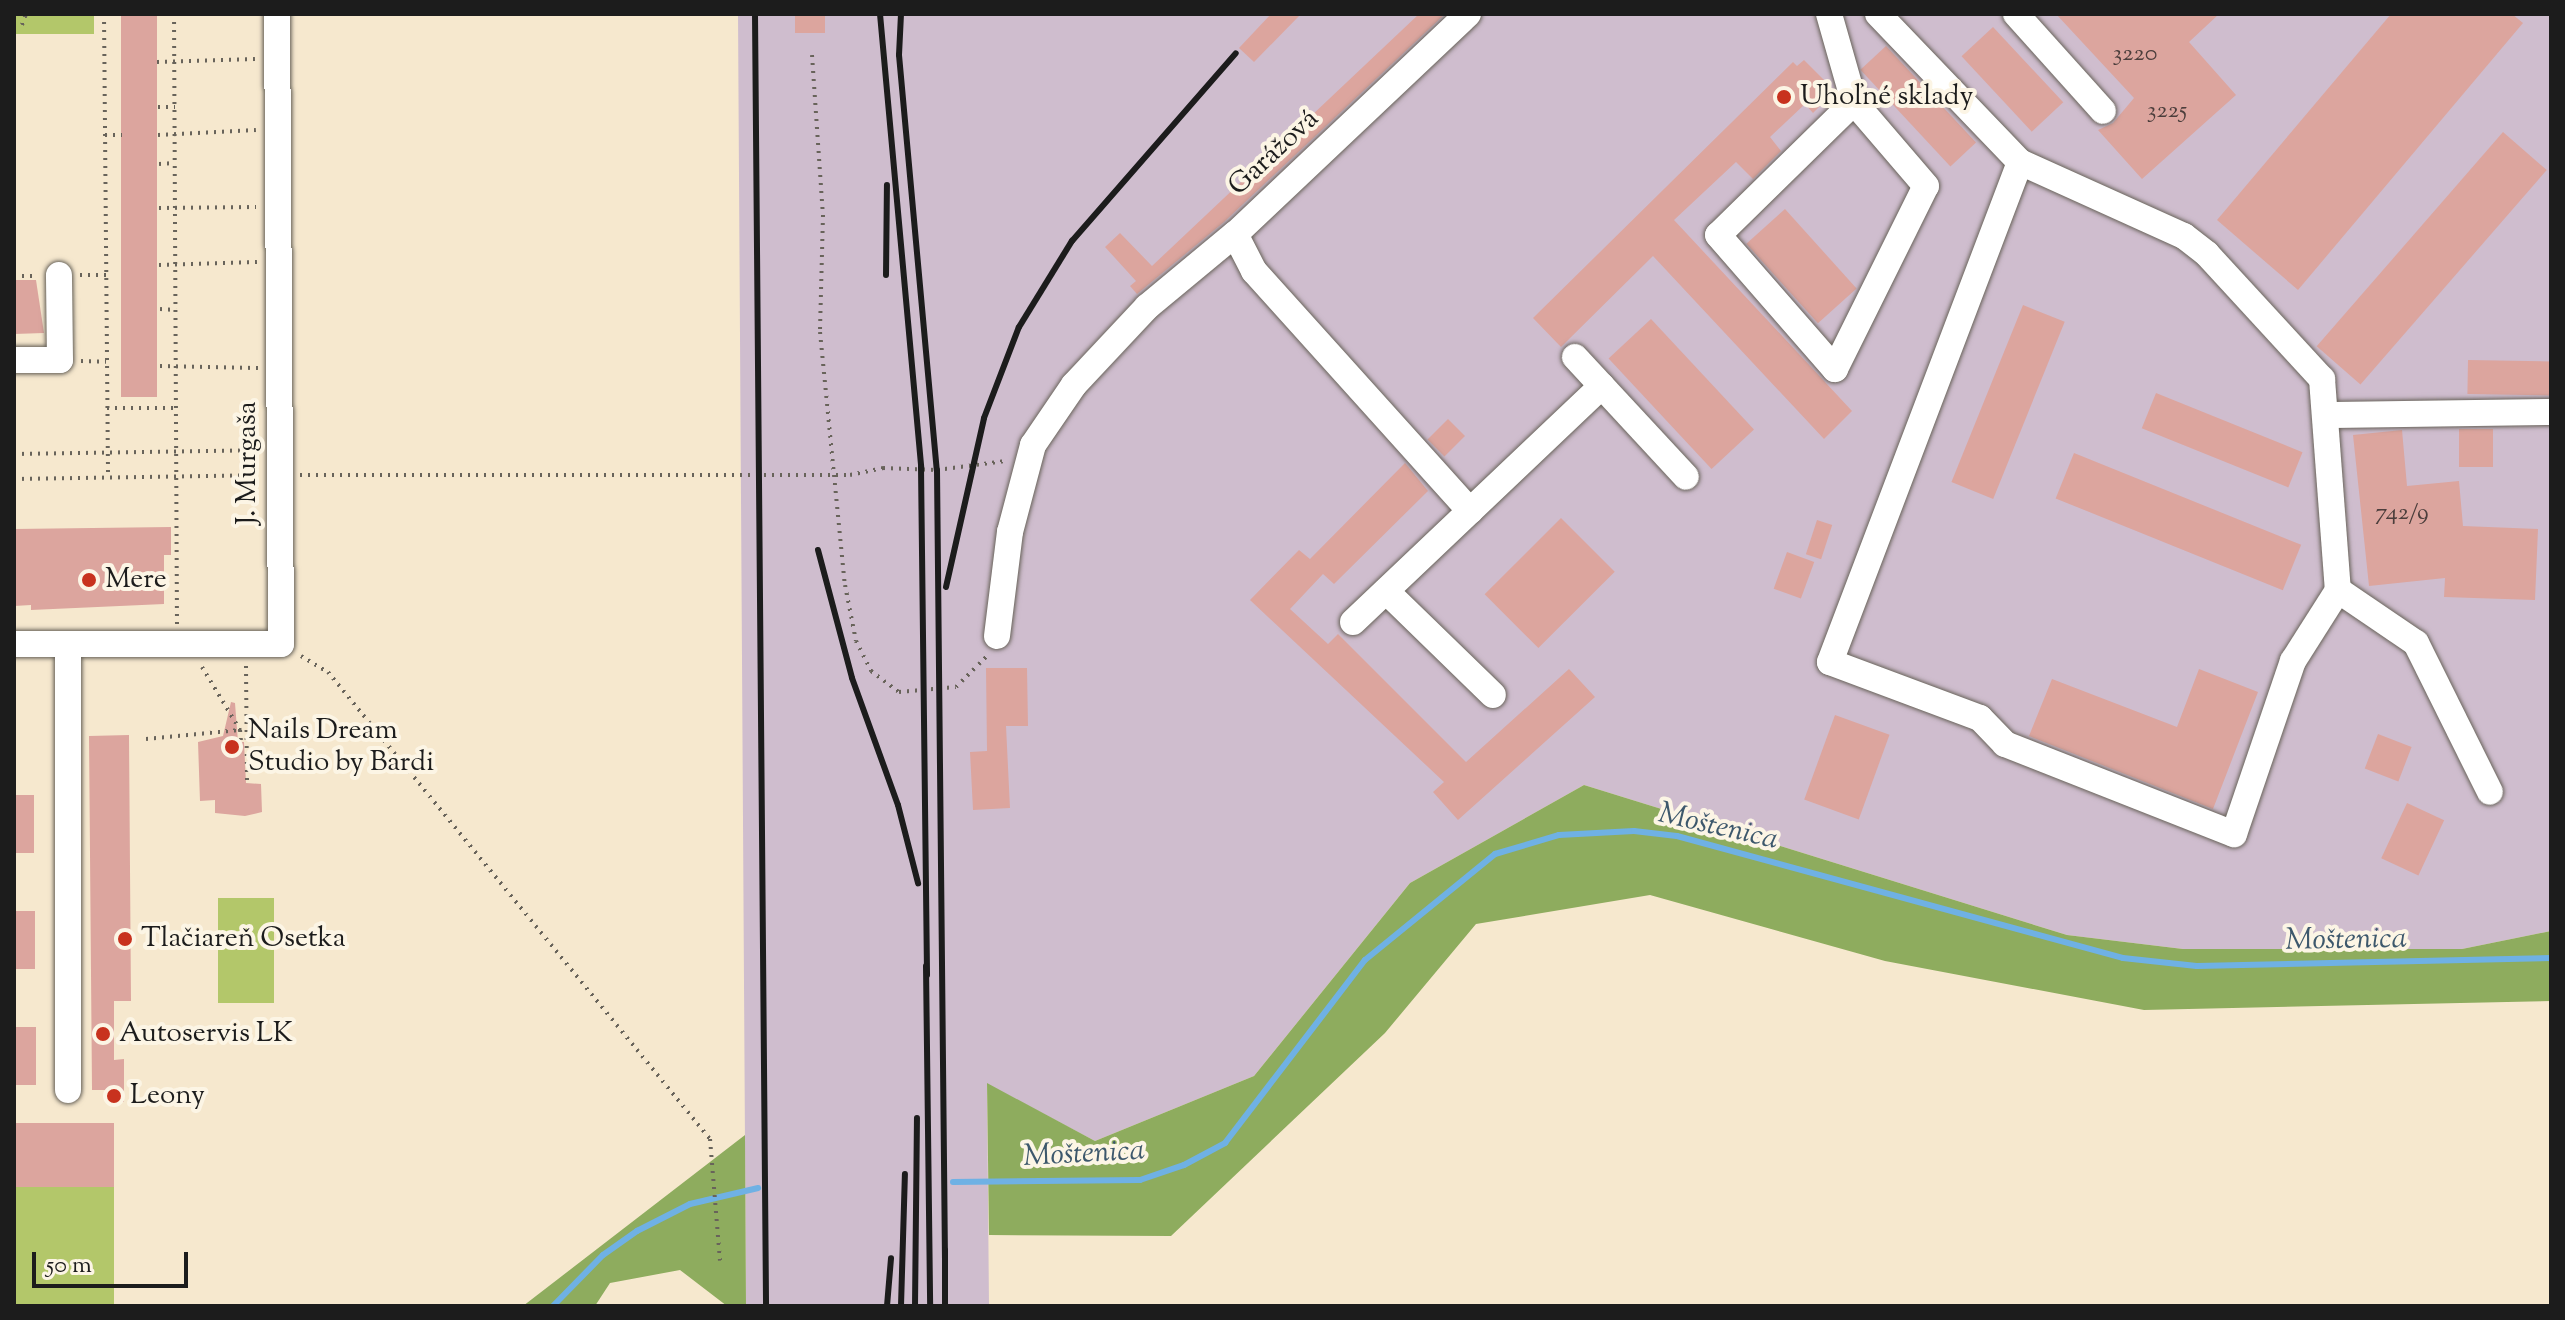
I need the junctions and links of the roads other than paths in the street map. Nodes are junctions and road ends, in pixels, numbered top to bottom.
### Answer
1 (277, 14) edge
2 (1468, 14) edge
3 (1829, 14) edge
4 (2016, 14) edge
5 (1893, 18) edge
6 (1854, 102) junction
7 (2103, 111) dead end
8 (2020, 162) junction
9 (1235, 234) junction
10 (59, 275) dead end
11 (1575, 357) dead end
12 (14, 360) edge
13 (1602, 386) junction
14 (2551, 412) edge
15 (2328, 415) junction
16 (1686, 477) dead end
17 (1470, 511) junction
18 (2338, 590) junction
19 (1386, 591) junction
20 (1353, 622) dead end
21 (997, 636) road end
22 (14, 644) edge
23 (68, 644) junction
24 (1493, 695) dead end
25 (2490, 792) dead end
26 (68, 1090) dead end

1 - 23 street, J. Murgaša
2 - 9 street, Garážová
3 - 6 street
4 - 7 street
5 - 8 street
6 - 6 street
8 - 15 street
8 - 18 street
9 - 17 street, Garážová
9 - 21 street
10 - 12 street
11 - 13 street
13 - 16 street
13 - 17 street
14 - 15 street
15 - 18 street
17 - 19 street
18 - 25 street
19 - 20 street
19 - 24 street
22 - 23 street
23 - 26 street

